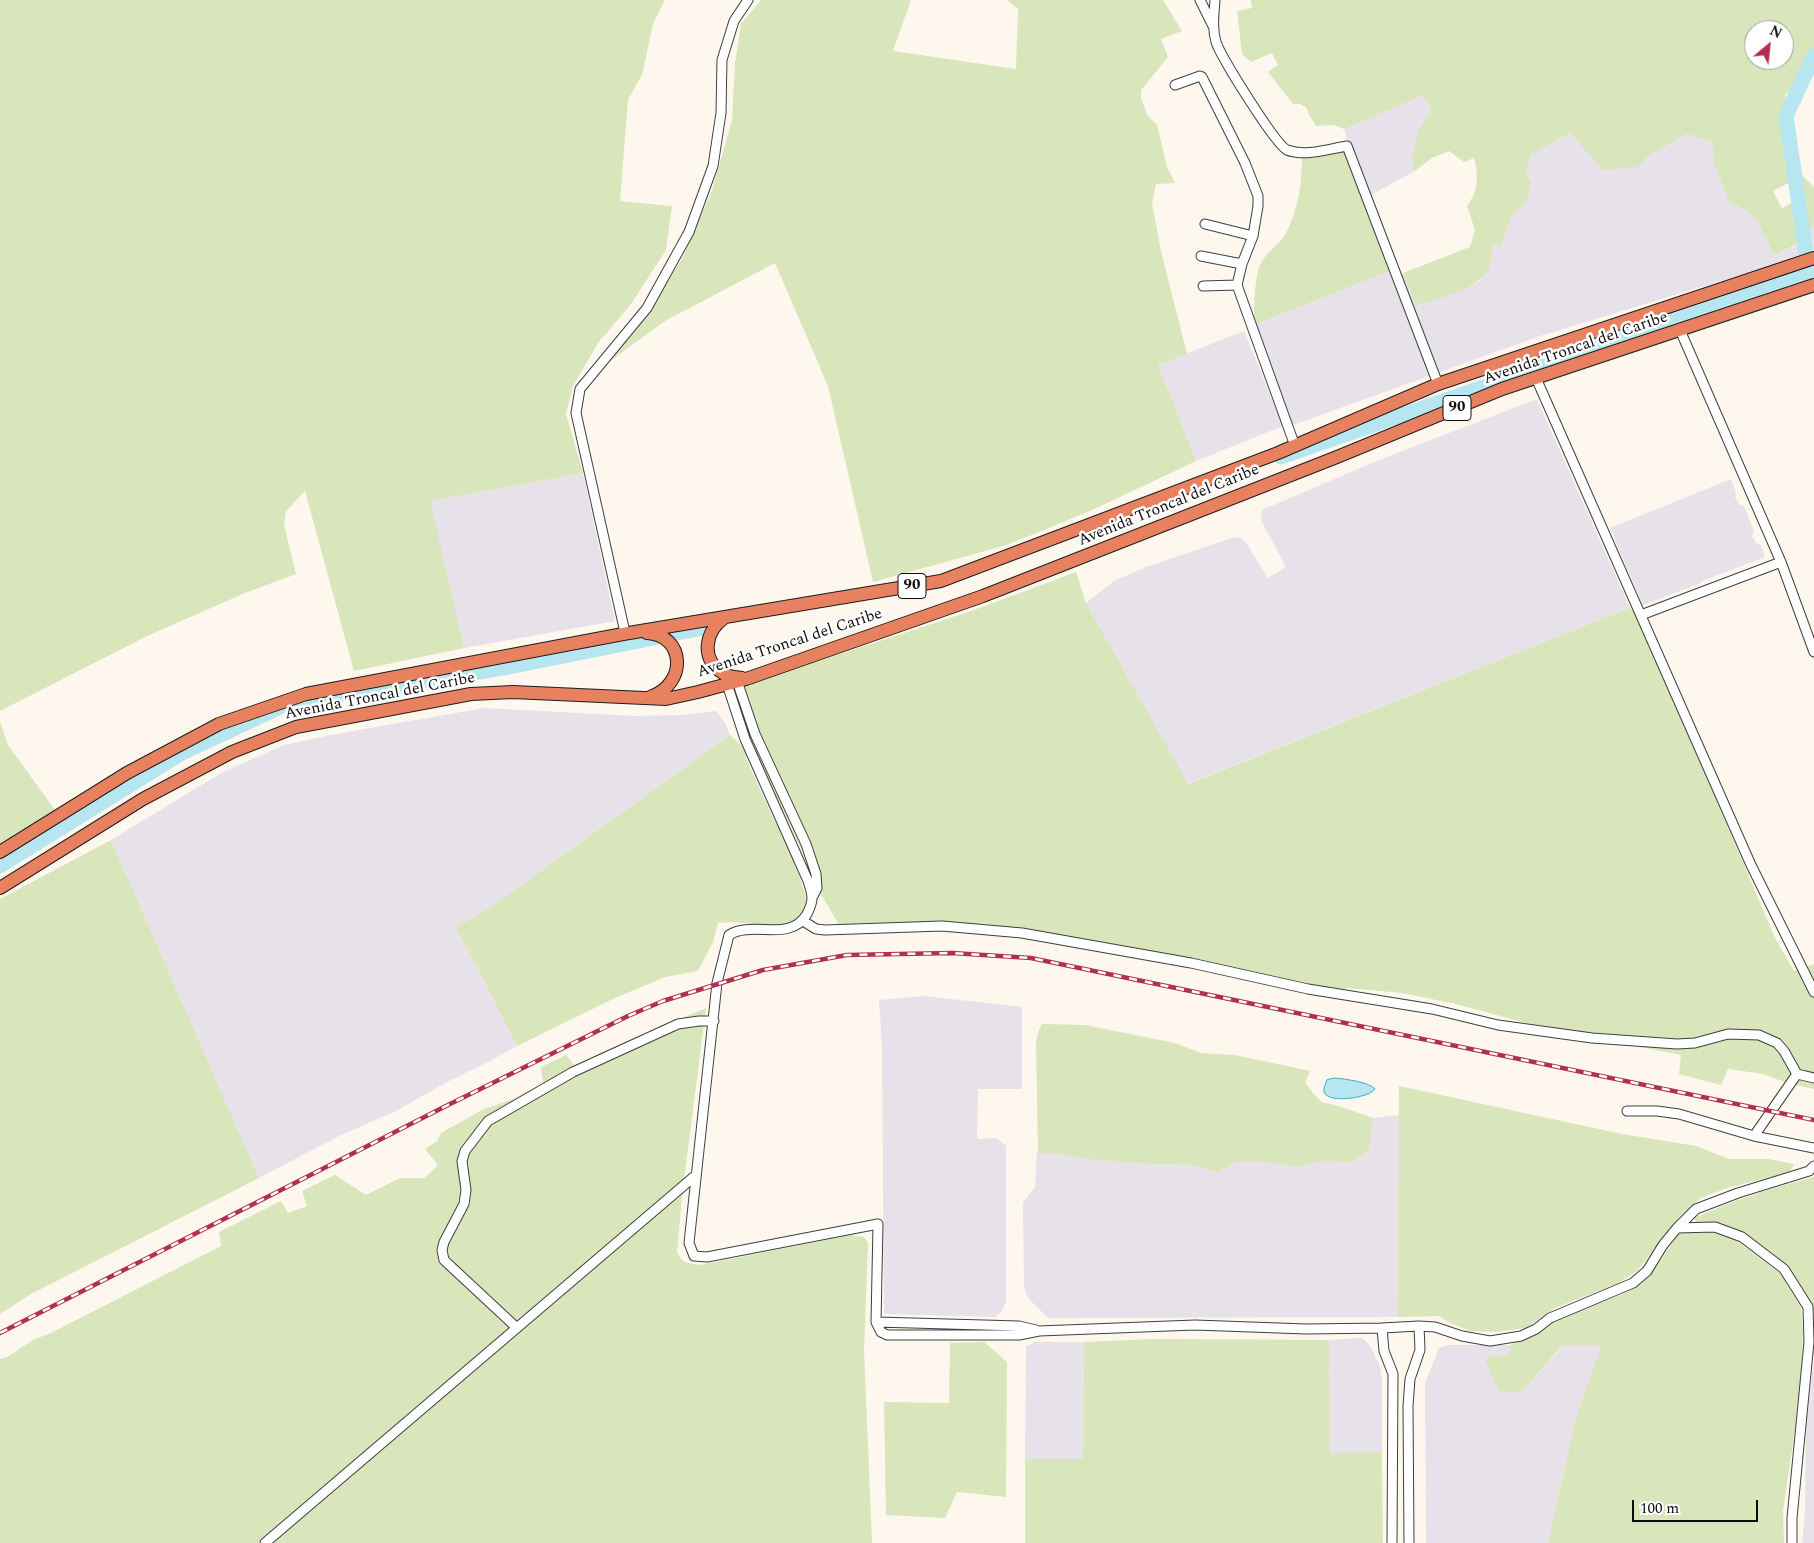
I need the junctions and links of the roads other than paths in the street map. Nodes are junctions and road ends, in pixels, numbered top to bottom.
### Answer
1 (748, 0) edge
2 (1200, 0) edge
3 (1215, 0) edge
4 (1213, 26) junction
5 (1175, 85) dead end
6 (1205, 224) dead end
7 (1253, 236) junction
8 (1201, 256) dead end
9 (1814, 258) edge
10 (1242, 264) junction
11 (1236, 285) junction
12 (1203, 286) dead end
13 (1810, 288) edge
14 (1680, 330) junction
15 (1536, 378) junction
16 (1438, 384) junction
17 (1294, 446) junction
18 (1781, 562) junction
19 (1641, 615) junction
20 (724, 618) junction
21 (623, 634) junction
22 (1814, 652) edge
23 (737, 681) junction
24 (642, 699) junction
25 (0, 852) edge
26 (0, 888) edge
27 (803, 921) junction
28 (1814, 992) edge
29 (714, 1021) junction
30 (1797, 1074) junction
31 (1814, 1078) edge
32 (1627, 1111) dead end
33 (1754, 1136) junction
34 (1814, 1148) edge
35 (1814, 1166) edge
36 (696, 1175) junction
37 (1677, 1228) junction
38 (876, 1322) junction
39 (1419, 1326) junction
40 (517, 1328) junction
41 (1382, 1328) junction
42 (1039, 1331) junction
43 (1812, 1342) edge
44 (266, 1543) edge
45 (1392, 1543) edge
46 (1409, 1543) edge
47 (1792, 1543) edge

1 - 21 street
2 - 4 street
3 - 4 street
4 - 16 street
5 - 7 street
6 - 7 street
7 - 10 street
8 - 10 street
9 - 16 highway, Avenida Troncal del Caribe / 90
10 - 11 street
11 - 12 street
11 - 17 street
13 - 14 highway, Avenida Troncal del Caribe / 90
14 - 15 highway, Avenida Troncal del Caribe / 90
14 - 18 street
15 - 19 street
15 - 23 highway, Avenida Troncal del Caribe / 90
16 - 17 highway, Avenida Troncal del Caribe / 90
17 - 20 highway, Avenida Troncal del Caribe / 90
18 - 19 street
18 - 22 street
19 - 28 street
20 - 21 highway, Avenida Troncal del Caribe / 90
20 - 23 highway
21 - 24 highway
21 - 25 highway, Avenida Troncal del Caribe / 90
23 - 24 highway, Avenida Troncal del Caribe / 90
23 - 27 street
24 - 26 highway, Avenida Troncal del Caribe / 90
27 - 29 street
27 - 30 street
29 - 36 street
29 - 40 street
30 - 31 street
30 - 33 street
32 - 33 street
33 - 34 street
35 - 37 street
36 - 38 street
36 - 40 street
37 - 39 street
37 - 43 street
38 - 42 street
38 - 42 street
39 - 41 street
39 - 46 street
40 - 44 street
41 - 42 street
41 - 45 street
43 - 47 street

